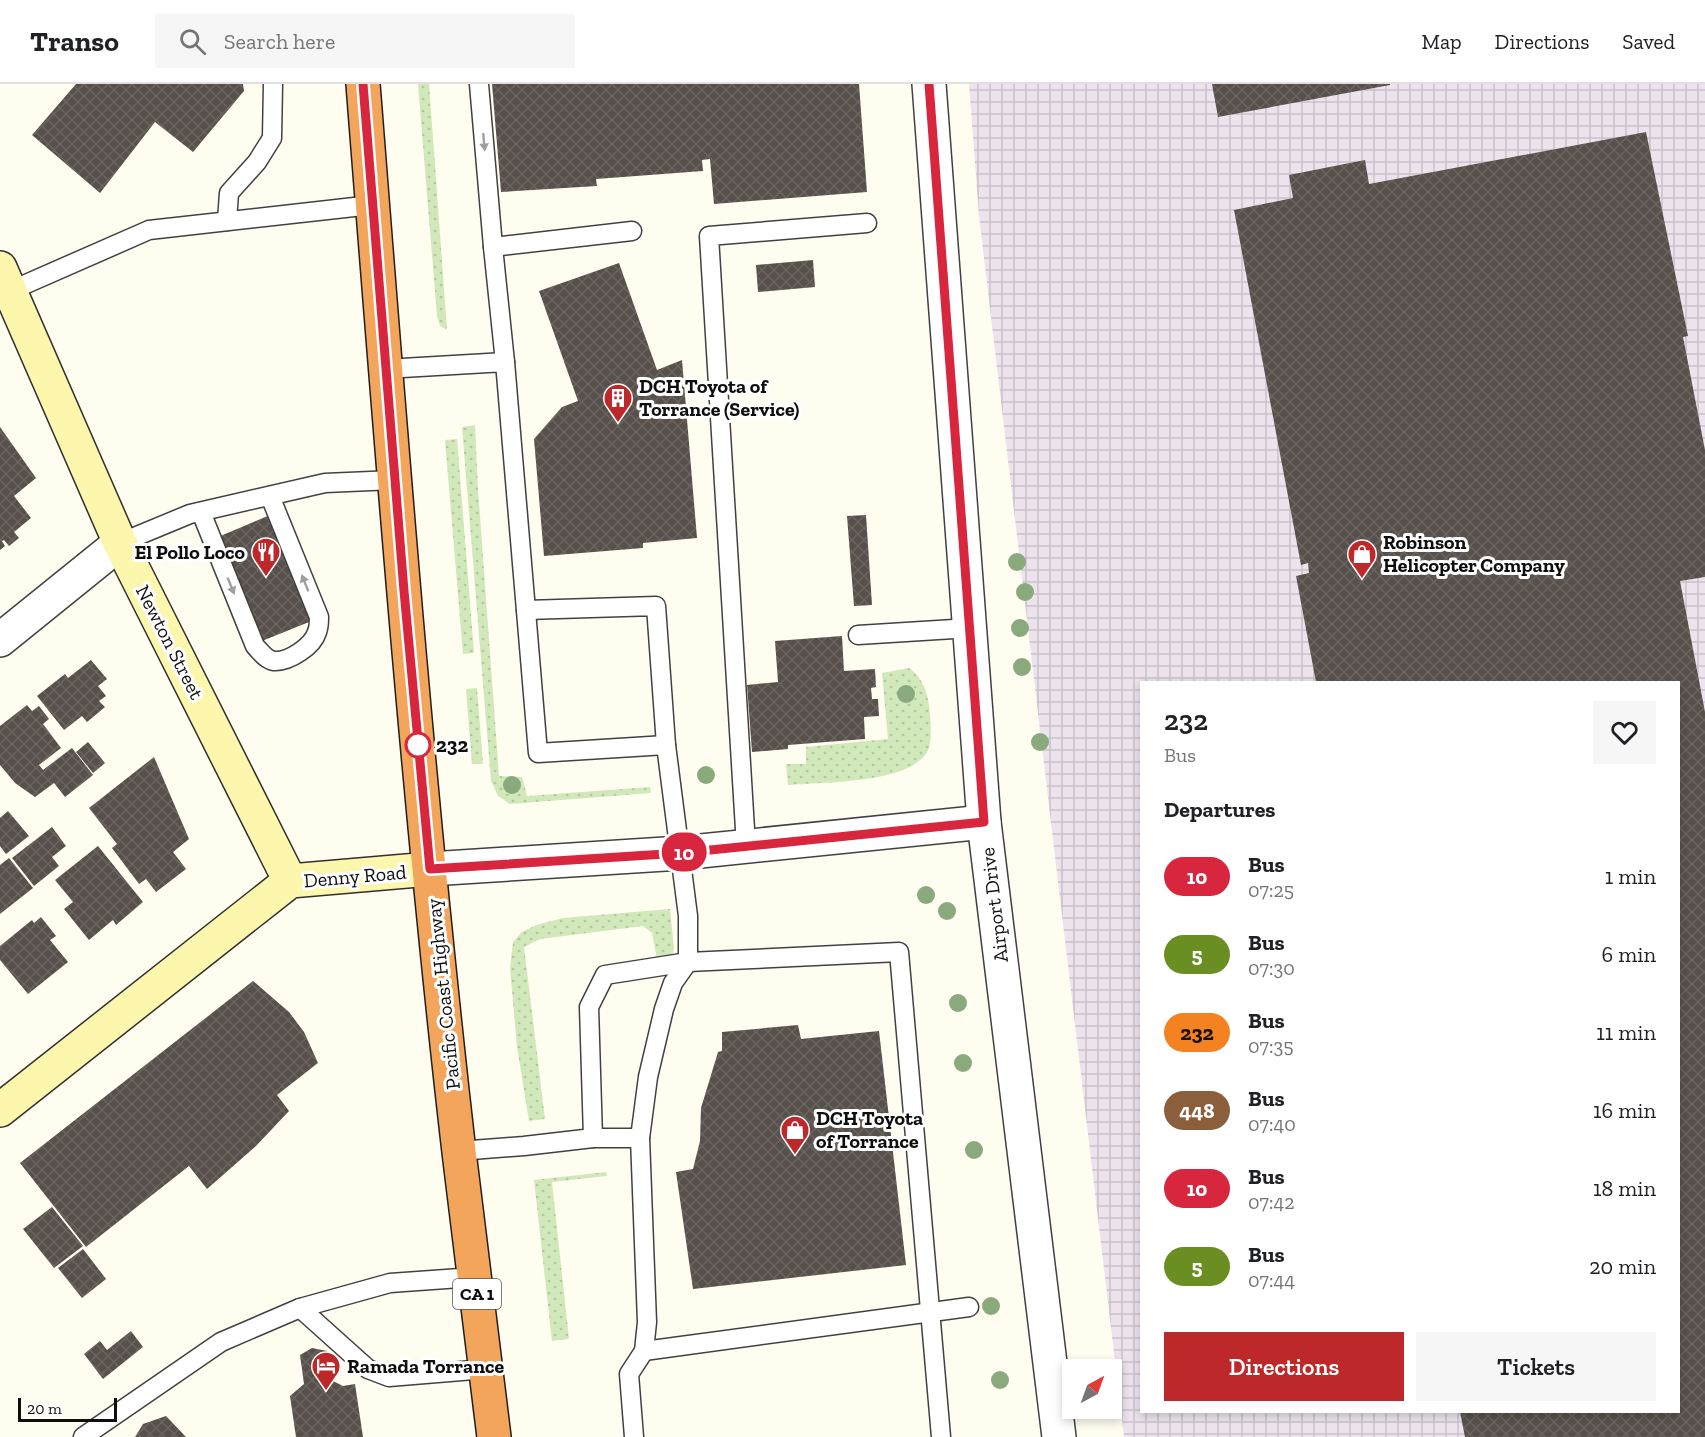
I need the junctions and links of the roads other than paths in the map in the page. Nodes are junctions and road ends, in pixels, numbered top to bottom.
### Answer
1 (273, 84) edge
2 (363, 84) edge
3 (479, 84) edge
4 (928, 84) edge
5 (372, 205) junction
6 (227, 221) junction
7 (867, 223) dead end
8 (632, 231) dead end
9 (493, 247) junction
10 (5, 279) edge
11 (505, 362) junction
12 (385, 369) junction
13 (394, 480) junction
14 (270, 496) junction
15 (201, 512) junction
16 (120, 543) junction
17 (526, 610) junction
18 (970, 628) junction
19 (858, 635) dead end
20 (0, 640) edge
21 (666, 745) junction
22 (984, 822) junction
23 (746, 846) junction
24 (681, 853) junction
25 (430, 869) junction
26 (290, 881) junction
27 (688, 962) junction
28 (0, 1110) edge
29 (593, 1137) junction
30 (640, 1138) junction
31 (459, 1150) junction
32 (474, 1277) junction
33 (969, 1307) dead end
34 (300, 1308) junction
35 (930, 1313) junction
36 (644, 1351) junction
37 (486, 1369) junction
38 (82, 1437) edge
39 (494, 1437) edge
40 (634, 1437) edge
41 (941, 1437) edge
42 (1059, 1437) edge

1 - 6 lane
2 - 5 highway, Pacific Coast Highway / CA 1
3 -> 9 lane
4 - 18 street, Airport Drive
5 - 6 lane
5 - 12 highway, Pacific Coast Highway / CA 1
6 - 10 lane
7 - 23 lane
8 - 9 lane
9 - 11 lane
10 - 16 street, Newton Street
11 - 12 lane
11 - 17 lane
12 - 13 highway, Pacific Coast Highway / CA 1
13 - 14 lane
13 - 25 highway, Pacific Coast Highway / CA 1
14 - 15 lane
15 -> 14 lane
15 - 16 lane
16 - 20 street
16 - 26 street, Newton Street
17 - 21 lane
17 - 21 lane
18 - 19 lane
18 - 22 street, Airport Drive
21 - 24 lane
22 - 23 street, Denny Road
22 - 42 street, Airport Drive
23 - 24 street, Denny Road
24 - 25 street, Denny Road
24 - 27 lane
25 - 26 street, Denny Road
25 - 31 highway, Pacific Coast Highway / CA 1
26 - 28 street, Denny Road
27 - 29 lane
27 - 30 lane
27 - 35 lane
29 - 30 lane
29 - 31 lane
30 - 36 lane
31 - 32 highway, Pacific Coast Highway / CA 1
32 - 34 lane
32 - 37 highway, Pacific Coast Highway / CA 1
33 - 35 lane
34 - 37 lane
34 - 38 lane
35 - 36 lane
35 - 41 lane
36 - 40 lane
37 - 39 highway, Pacific Coast Highway / CA 1

